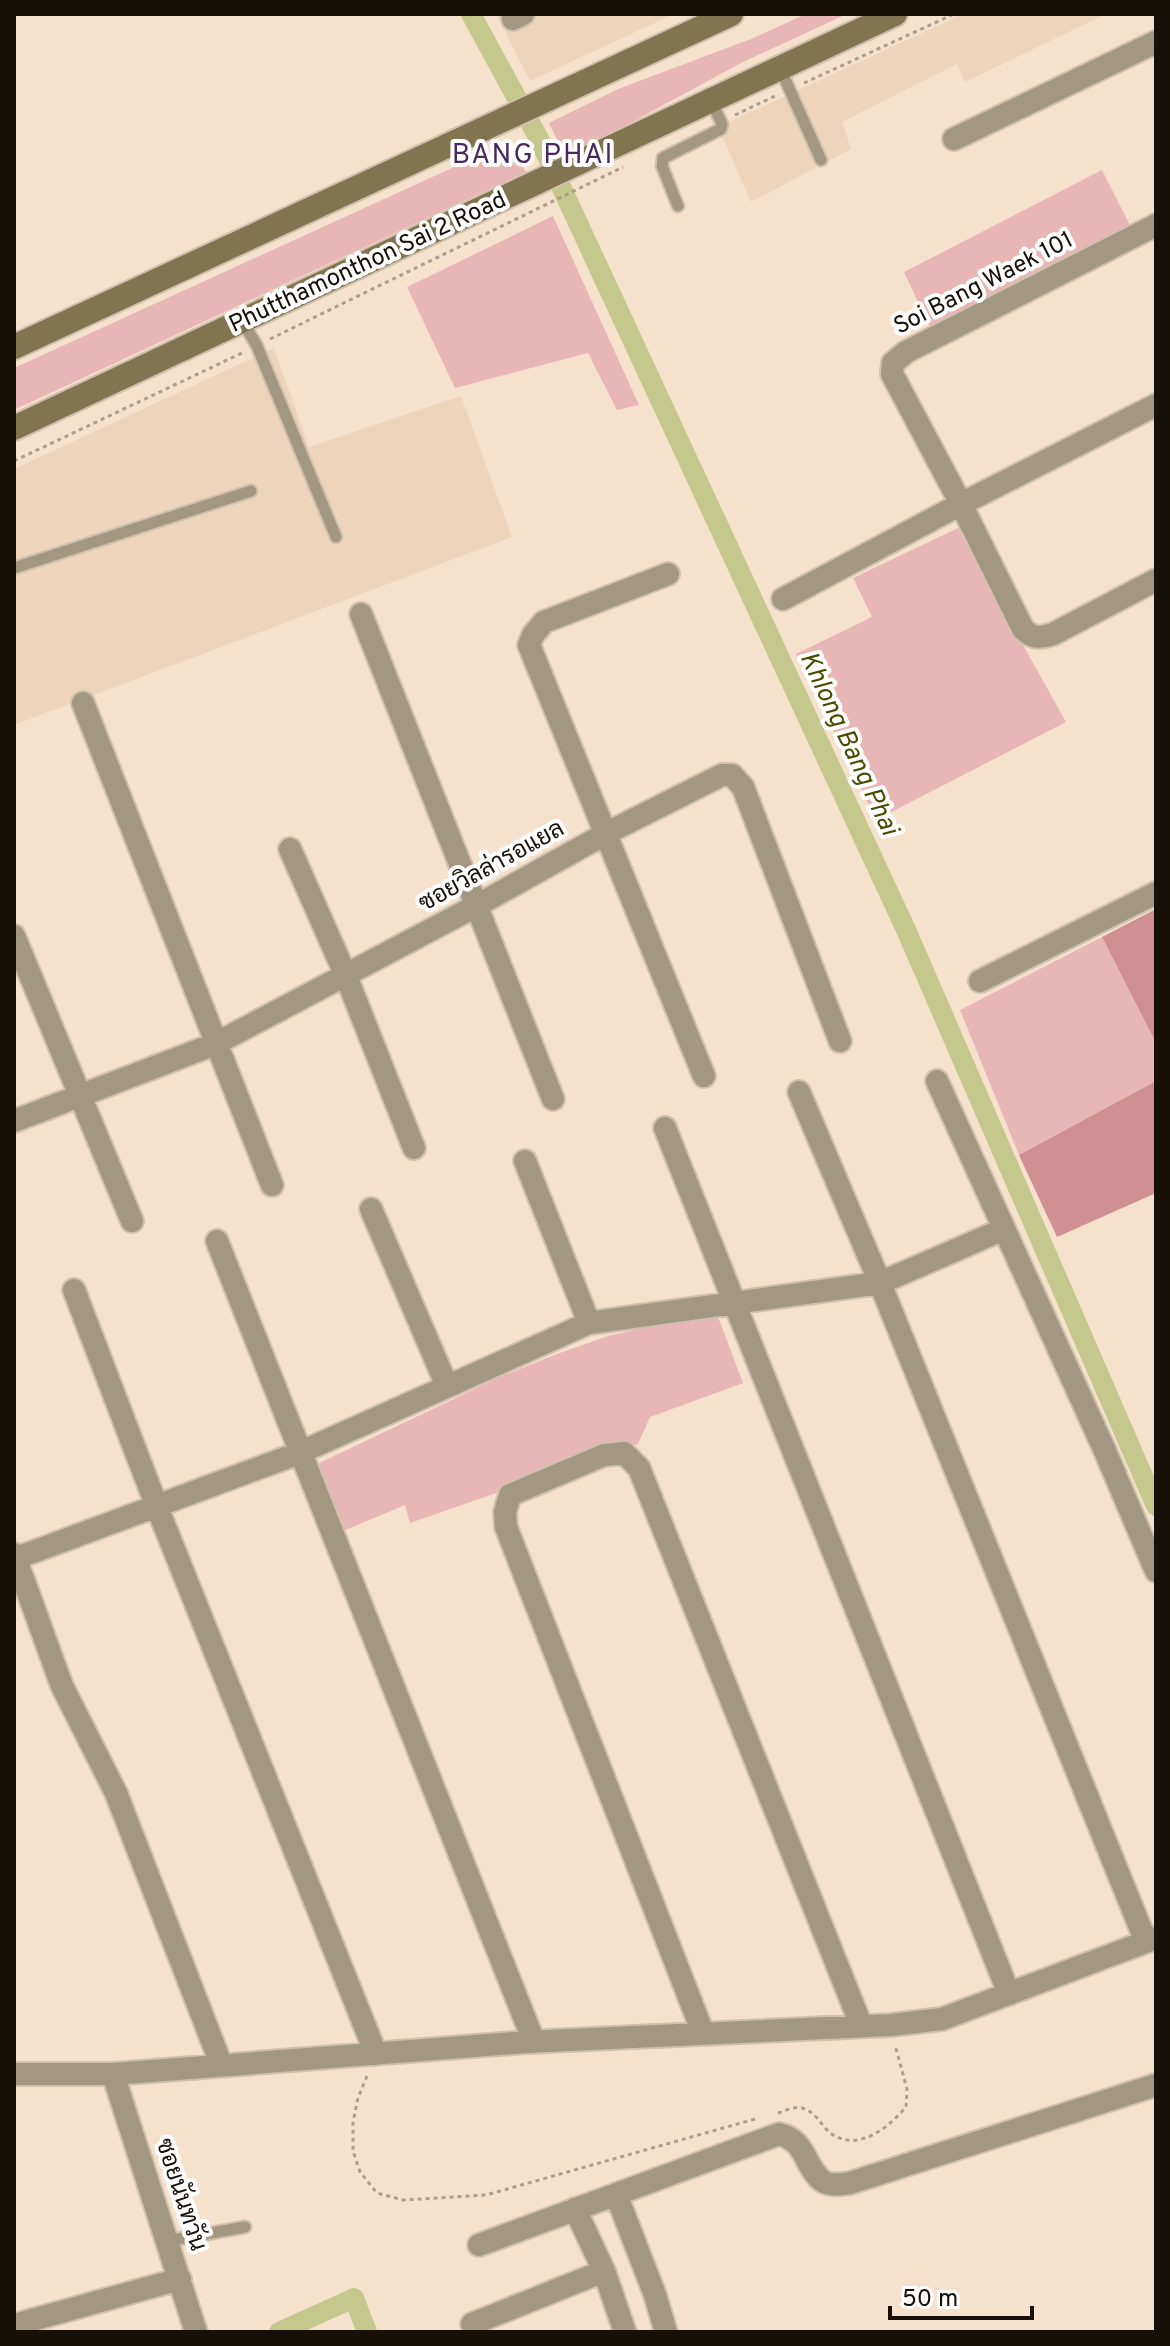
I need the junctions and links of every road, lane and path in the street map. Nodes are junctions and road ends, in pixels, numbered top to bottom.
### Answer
1 (731, 14) edge
2 (895, 14) edge
3 (1156, 42) edge
4 (780, 67) junction
5 (711, 100) junction
6 (954, 139) dead end
7 (620, 157) junction
8 (821, 160) dead end
9 (678, 206) dead end
10 (492, 218) junction
11 (1156, 225) edge
12 (243, 322) junction
13 (14, 347) edge
14 (1156, 405) edge
15 (14, 428) edge
16 (251, 491) dead end
17 (961, 504) junction
18 (336, 537) dead end
19 (14, 568) edge
20 (668, 574) dead end
21 (1156, 580) edge
22 (783, 599) dead end
23 (361, 614) dead end
24 (83, 703) dead end
25 (605, 834) junction
26 (290, 849) dead end
27 (1156, 893) edge
28 (476, 906) junction
29 (14, 936) edge
30 (346, 976) junction
31 (980, 981) dead end
32 (840, 1041) dead end
33 (215, 1044) junction
34 (704, 1076) dead end
35 (937, 1081) dead end
36 (799, 1092) dead end
37 (78, 1096) junction
38 (553, 1099) dead end
39 (14, 1121) edge
40 (665, 1128) dead end
41 (414, 1148) dead end
42 (525, 1161) dead end
43 (272, 1185) dead end
44 (371, 1209) dead end
45 (132, 1221) dead end
46 (1004, 1229) junction
47 (217, 1241) dead end
48 (880, 1283) junction
49 (74, 1290) dead end
50 (734, 1303) junction
51 (589, 1323) junction
52 (447, 1386) junction
53 (299, 1453) junction
54 (157, 1507) junction
55 (15, 1557) edge
56 (1156, 1571) edge
57 (1151, 1940) edge
58 (1009, 1994) junction
59 (861, 2025) junction
60 (891, 2025) junction
61 (703, 2033) junction
62 (534, 2042) junction
63 (376, 2054) junction
64 (221, 2064) junction
65 (14, 2074) edge
66 (113, 2074) junction
67 (1156, 2085) edge
68 (616, 2194) junction
69 (575, 2209) junction
70 (245, 2227) dead end
71 (167, 2241) junction
72 (479, 2245) dead end
73 (604, 2271) junction
74 (180, 2279) junction
75 (472, 2324) dead end
76 (14, 2325) edge
77 (196, 2332) edge
78 (625, 2332) edge
79 (666, 2332) edge

1 - 13 main road
2 - 4 main road, Phutthamonthon Sai 2 Road
3 - 6 street
4 - 5 main road, Phutthamonthon Sai 2 Road
4 - 8 lane
5 - 7 main road, Phutthamonthon Sai 2 Road
5 - 9 lane
7 - 10 main road, Phutthamonthon Sai 2 Road
7 - 10 path
10 - 12 main road, Phutthamonthon Sai 2 Road
11 - 17 street, Soi Bang Waek 101
12 - 15 main road, Phutthamonthon Sai 2 Road
12 - 18 lane
14 - 17 street
16 - 19 lane
17 - 21 street
17 - 22 street
20 - 25 street
23 - 28 street
24 - 33 street
25 - 28 street, ซอยวิลล่ารอแยล
25 - 32 street, ซอยวิลล่ารอแยล
25 - 34 street
26 - 30 street
27 - 31 street
28 - 30 street, ซอยวิลล่ารอแยล
28 - 38 street
29 - 37 street
30 - 33 street, ซอยวิลล่ารอแยล
30 - 41 street
33 - 37 street, ซอยวิลล่ารอแยล
33 - 43 street
35 - 46 street
36 - 48 street
37 - 39 street, ซอยวิลล่ารอแยล
37 - 45 street
40 - 50 street
42 - 51 street
44 - 52 street
46 - 48 street
46 - 56 street
47 - 53 street
48 - 50 street
48 - 57 street
49 - 54 street
50 - 51 street
50 - 58 street
51 - 52 street
52 - 53 street
53 - 54 street
53 - 62 street
54 - 55 street
54 - 63 street
55 - 64 street
57 - 58 street
58 - 60 street
59 - 60 street
59 - 61 street
59 - 61 street
60 - 63 path
61 - 62 street
62 - 63 street
63 - 64 street
64 - 66 street
65 - 66 street
66 - 71 street, ซอยนันทวัน
67 - 68 street
68 - 69 street
68 - 79 street
69 - 72 street
69 - 73 street
70 - 71 lane
71 - 74 street, ซอยนันทวัน
73 - 75 street
73 - 78 street
74 - 76 street
74 - 77 street, ซอยนันทวัน

